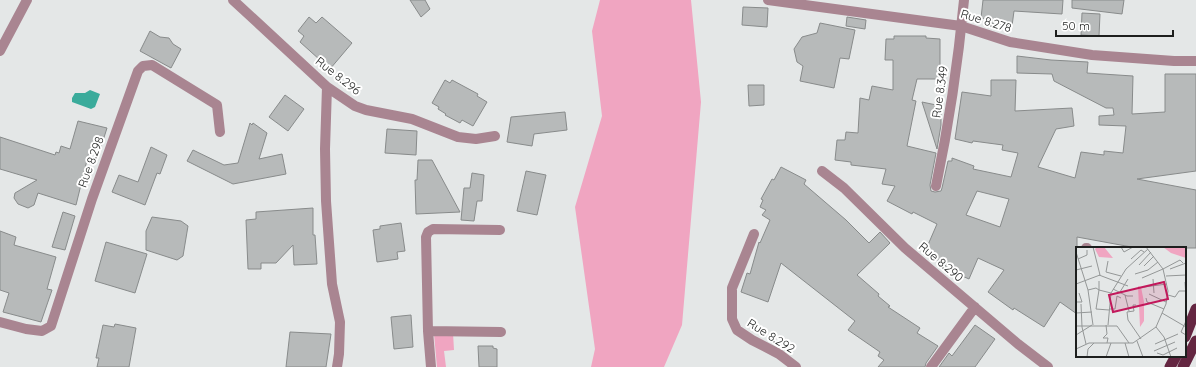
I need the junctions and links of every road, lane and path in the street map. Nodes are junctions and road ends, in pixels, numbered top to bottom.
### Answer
1 (27, 0) edge
2 (234, 0) edge
3 (768, 0) edge
4 (964, 0) edge
5 (961, 26) junction
6 (0, 51) edge
7 (1196, 61) edge
8 (327, 87) junction
9 (220, 132) dead end
10 (495, 136) dead end
11 (822, 171) dead end
12 (936, 186) dead end
13 (500, 230) dead end
14 (754, 234) dead end
15 (975, 307) junction
16 (1196, 309) edge
17 (1188, 319) edge
18 (0, 322) edge
19 (428, 331) junction
20 (1186, 331) edge
21 (500, 332) dead end
22 (1196, 341) edge
23 (1175, 357) edge
24 (337, 367) edge
25 (431, 367) edge
26 (796, 367) edge
27 (931, 367) edge
28 (1048, 367) edge
29 (1170, 367) edge
30 (1183, 367) edge

1 - 6 street
2 - 8 street, Rue 8.296
3 - 5 street, Rue 8.278
4 - 5 street, Rue 8.349
5 - 7 street, Rue 8.278
5 - 12 street, Rue 8.349
8 - 10 street, Rue 8.296
8 - 24 street
9 - 18 street, Rue 8.298
11 - 15 street, Rue 8.290
13 - 19 street
14 - 26 street, Rue 8.292
15 - 27 street
15 - 28 street, Rue 8.290
16 - 17 highway
17 - 20 highway
19 - 21 street
19 - 25 street
22 - 30 highway
23 - 29 highway

